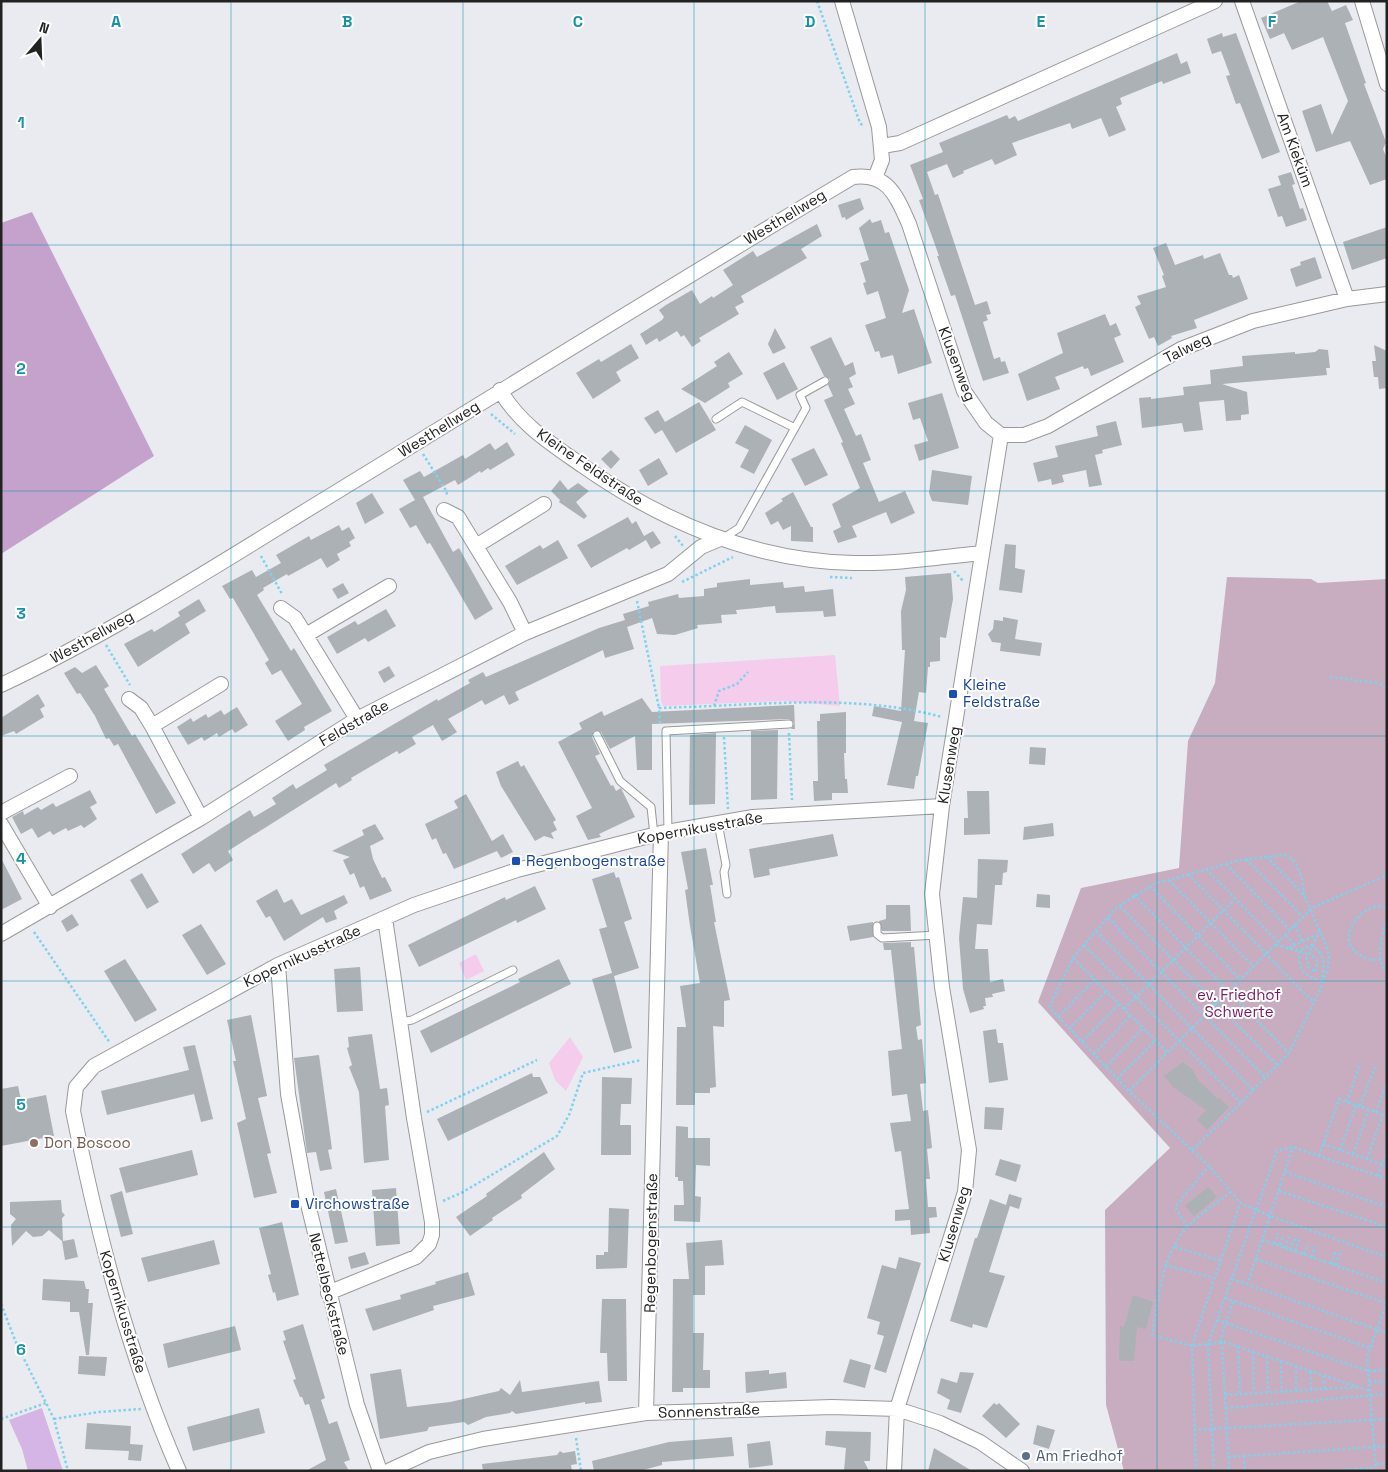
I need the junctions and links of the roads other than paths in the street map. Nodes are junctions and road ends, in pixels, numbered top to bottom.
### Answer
1 (842, 1) edge
2 (1215, 1) edge
3 (1242, 1) edge
4 (1362, 1) edge
5 (1387, 84) edge
6 (881, 144) junction
7 (876, 178) junction
8 (1387, 294) edge
9 (1347, 299) junction
10 (825, 381) dead end
11 (500, 390) junction
12 (716, 419) dead end
13 (795, 428) junction
14 (1001, 434) junction
15 (544, 504) dead end
16 (444, 510) road end
17 (720, 539) junction
18 (476, 546) junction
19 (982, 553) junction
20 (389, 586) dead end
21 (282, 608) road end
22 (525, 633) junction
23 (306, 634) junction
24 (221, 684) dead end
25 (1, 685) edge
26 (129, 699) road end
27 (356, 719) junction
28 (788, 724) road end
29 (152, 726) junction
30 (597, 735) dead end
31 (70, 776) dead end
32 (942, 806) junction
33 (1, 813) edge
34 (201, 818) junction
35 (724, 822) junction
36 (1, 824) edge
37 (661, 833) junction
38 (727, 894) dead end
39 (50, 907) junction
40 (385, 918) junction
41 (877, 926) dead end
42 (1, 934) edge
43 (937, 935) junction
44 (278, 965) junction
45 (513, 970) dead end
46 (400, 1022) junction
47 (328, 1293) junction
48 (897, 1409) junction
49 (646, 1412) junction
50 (179, 1471) edge
51 (380, 1471) edge
52 (388, 1471) edge
53 (894, 1471) edge
54 (1022, 1471) edge

1 - 6 street
2 - 6 street
3 - 9 street, Am Kieküm
4 - 5 street
6 - 7 street
7 - 11 street, Westhellweg
7 - 14 street, Klusenweg
8 - 9 street, Talweg
9 - 14 street, Talweg
10 - 13 lane
11 - 17 street, Kleine Feldstraße
11 - 25 street, Westhellweg
12 - 13 lane
13 - 17 lane
14 - 19 street, Klusenweg
15 - 18 street
16 - 18 street
17 - 19 street, Kleine Feldstraße
17 - 22 street, Feldstraße
18 - 22 street
19 - 32 street, Klusenweg
20 - 23 street
21 - 23 street
22 - 27 street, Feldstraße
23 - 27 street
24 - 29 street
26 - 29 street
27 - 34 street, Feldstraße
28 - 37 lane
29 - 34 street
30 - 37 lane
31 - 33 street
32 - 35 street, Kopernikusstraße
32 - 43 street, Klusenweg
34 - 39 street, Feldstraße
35 - 37 street, Kopernikusstraße
35 - 38 lane
36 - 39 street
37 - 40 street, Kopernikusstraße
37 - 49 street, Regenbogenstraße
39 - 42 street, Feldstraße
40 - 44 street, Kopernikusstraße
40 - 46 street
41 - 43 lane
43 - 48 street, Klusenweg
44 - 47 street, Nettelbeckstraße
44 - 50 street, Kopernikusstraße
45 - 46 lane
46 - 47 street
47 - 51 street, Nettelbeckstraße
48 - 49 street, Sonnenstraße
48 - 53 street, Klusenweg
48 - 54 street, Sonnenstraße
49 - 52 street, Sonnenstraße

